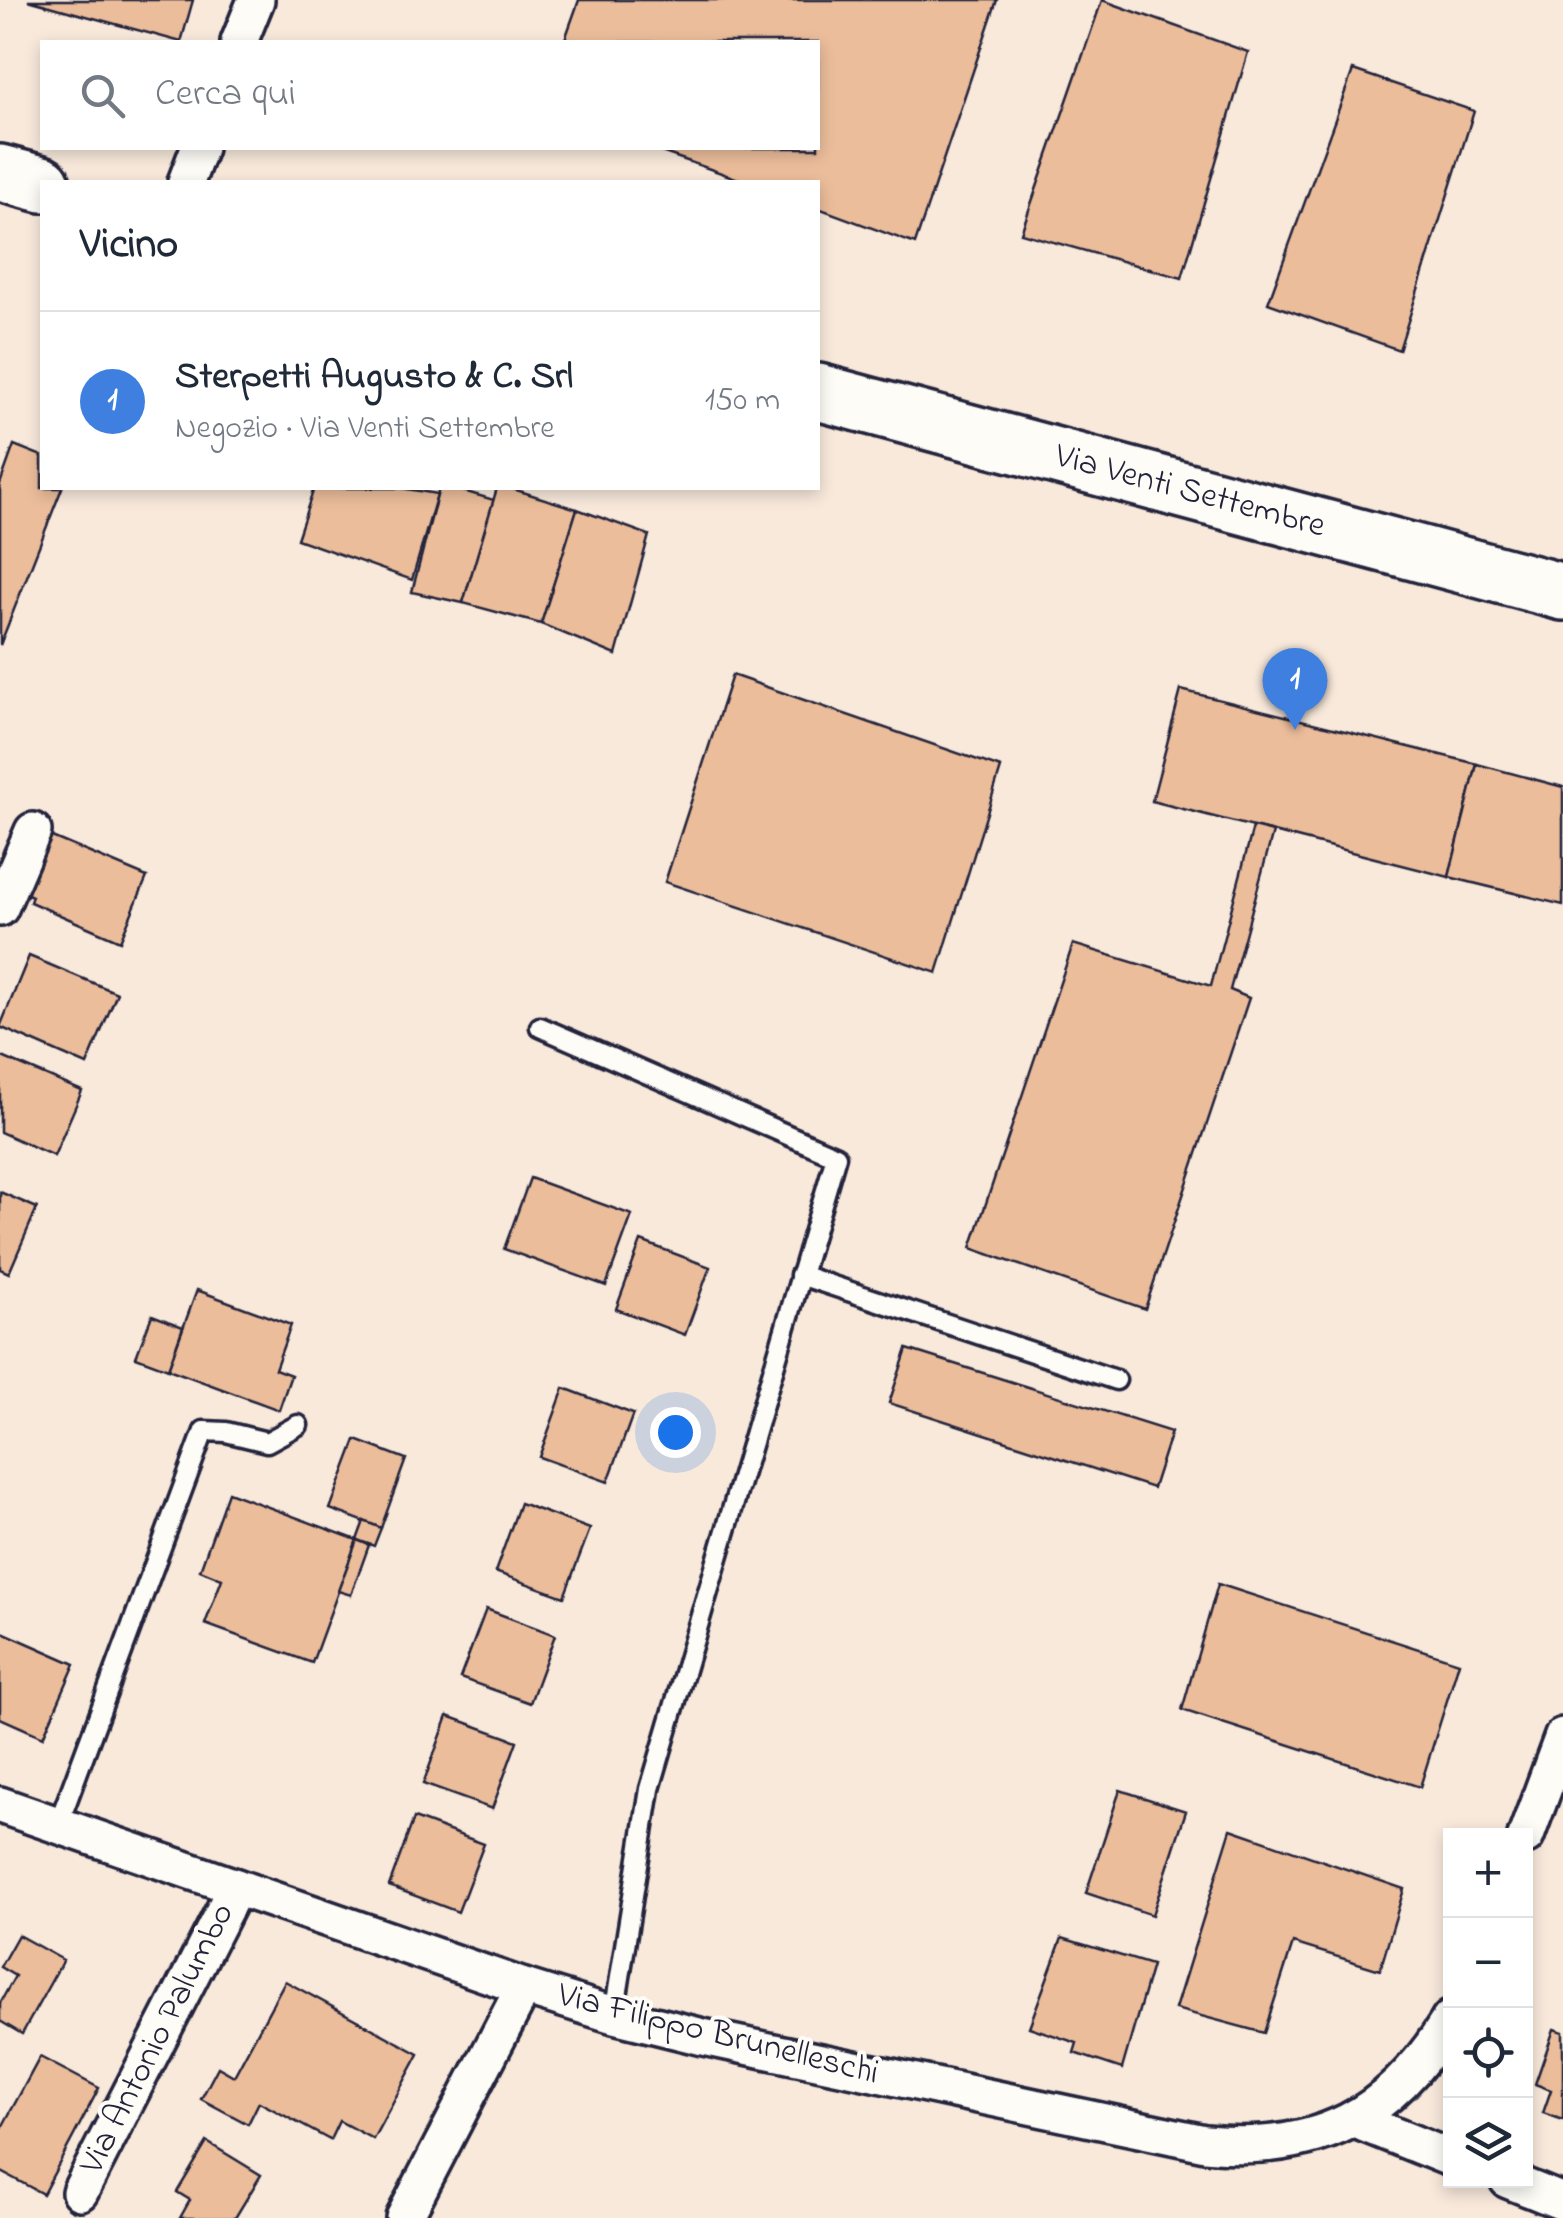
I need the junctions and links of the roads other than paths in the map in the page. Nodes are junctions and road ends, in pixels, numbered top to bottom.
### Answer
1 (256, 0) edge
2 (240, 40) edge
3 (198, 150) edge
4 (0, 173) edge
5 (187, 180) edge
6 (40, 183) edge
7 (820, 393) edge
8 (1563, 592) edge
9 (33, 831) dead end
10 (0, 908) edge
11 (540, 1026) dead end
12 (800, 1275) junction
13 (1116, 1380) dead end
14 (298, 1425) dead end
15 (1563, 1736) edge
16 (0, 1805) edge
17 (58, 1825) junction
18 (1529, 1828) edge
19 (236, 1887) junction
20 (524, 1987) junction
21 (614, 2015) junction
22 (1443, 2029) edge
23 (1355, 2120) junction
24 (1443, 2155) edge
25 (1528, 2188) edge
26 (80, 2192) dead end
27 (1563, 2202) edge
28 (404, 2218) edge

1 - 2 street
3 - 5 street
4 - 6 main road
7 - 8 main road, Via Venti Settembre
9 - 10 street
11 - 12 lane
12 - 13 lane
12 - 21 lane
14 - 17 lane
15 - 18 street
16 - 17 street, Via Filippo Brunelleschi
17 - 19 street, Via Filippo Brunelleschi
19 - 20 street, Via Filippo Brunelleschi
19 - 26 street, Via Antonio Palumbo
20 - 21 street, Via Filippo Brunelleschi
20 - 28 street
21 - 23 street, Via Filippo Brunelleschi
22 - 23 street
23 - 24 street
25 - 27 street

